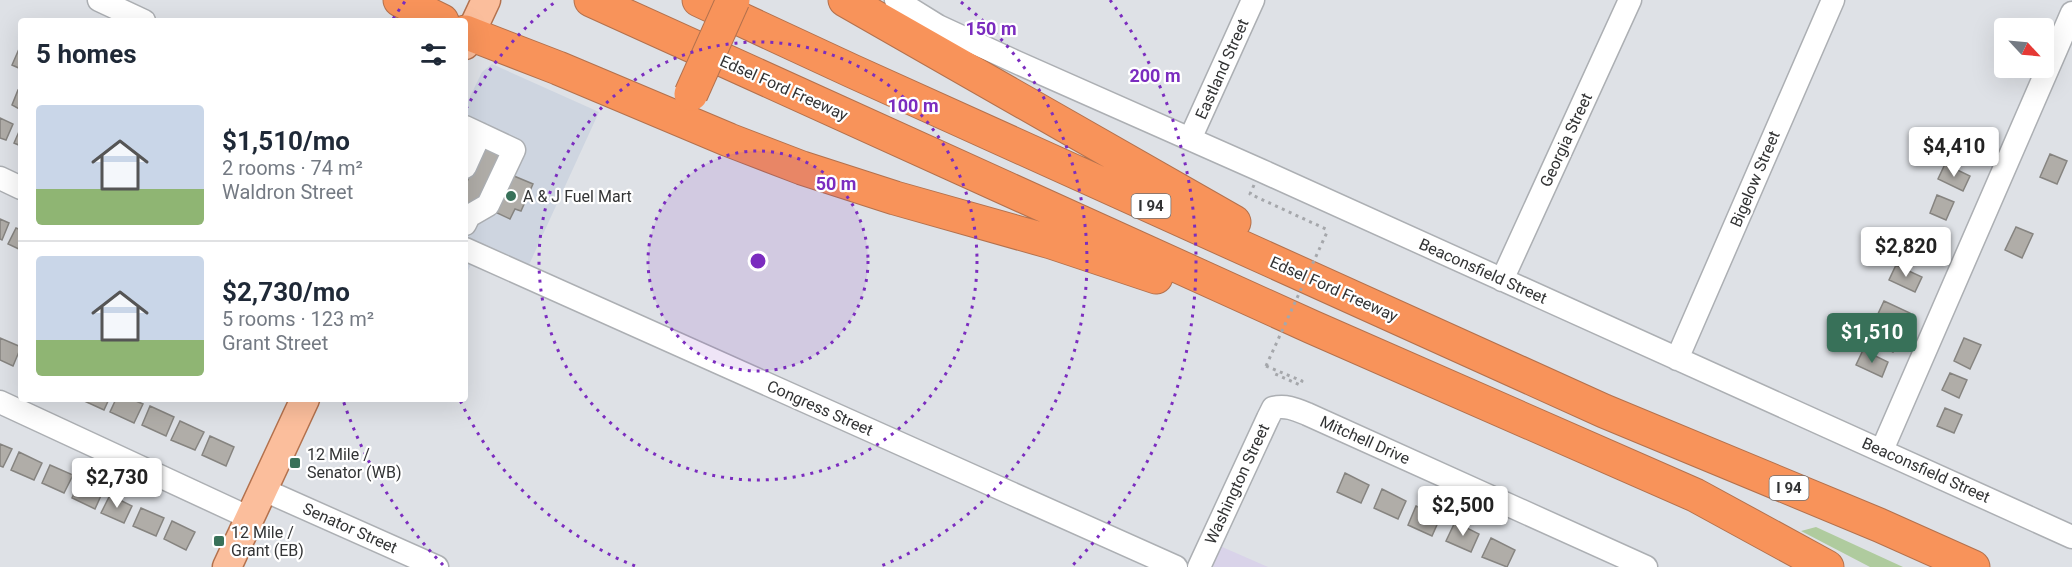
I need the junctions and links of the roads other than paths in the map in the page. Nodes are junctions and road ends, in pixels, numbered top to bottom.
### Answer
1 (99, 0) edge
2 (400, 0) edge
3 (486, 0) edge
4 (591, 0) edge
5 (699, 0) edge
6 (733, 0) edge
7 (845, 0) edge
8 (896, 0) edge
9 (1253, 0) edge
10 (1630, 0) edge
11 (1833, 0) edge
12 (2072, 13) edge
13 (138, 18) edge
14 (433, 18) edge
15 (468, 24) edge
16 (468, 36) edge
17 (664, 113) junction
18 (472, 130) edge
19 (1190, 139) junction
20 (468, 151) edge
21 (0, 178) edge
22 (18, 187) edge
23 (468, 215) edge
24 (468, 250) edge
25 (1502, 280) junction
26 (1312, 327) junction
27 (1677, 359) junction
28 (0, 402) edge
29 (304, 402) edge
30 (1280, 406) joint
31 (1604, 411) junction
32 (1882, 450) junction
33 (264, 490) junction
34 (250, 518) junction
35 (2072, 537) edge
36 (1608, 559) edge
37 (227, 567) edge
38 (437, 567) edge
39 (1176, 567) edge
40 (1199, 567) edge
41 (1646, 567) edge
42 (1827, 567) edge
43 (1973, 567) edge

1 - 13 street
2 - 14 highway
3 - 15 main road
4 - 26 highway, Edsel Ford Freeway
5 - 31 highway, Edsel Ford Freeway / I 94
6 - 17 highway, bridge
7 - 31 highway
8 - 19 street, Beaconsfield Street
9 - 19 street, Eastland Street
10 - 25 street, Georgia Street
11 - 27 street, Bigelow Street
12 - 32 street
16 - 17 highway
17 - 26 highway
18 - 20 street
18 - 23 street
19 - 25 street, Beaconsfield Street
21 - 22 street
24 - 39 street, Congress Street
25 - 27 street, Beaconsfield Street
26 - 42 highway, Edsel Ford Freeway
27 - 32 street, Beaconsfield Street
28 - 34 street
29 - 33 main road
30 - 36 street, Mitchell Drive
30 - 40 street, Washington Street
31 - 43 highway, Edsel Ford Freeway / I 94
32 - 35 street, Beaconsfield Street
33 - 34 main road
33 - 38 street, Senator Street
34 - 37 main road
36 - 41 street, Mitchell Drive

